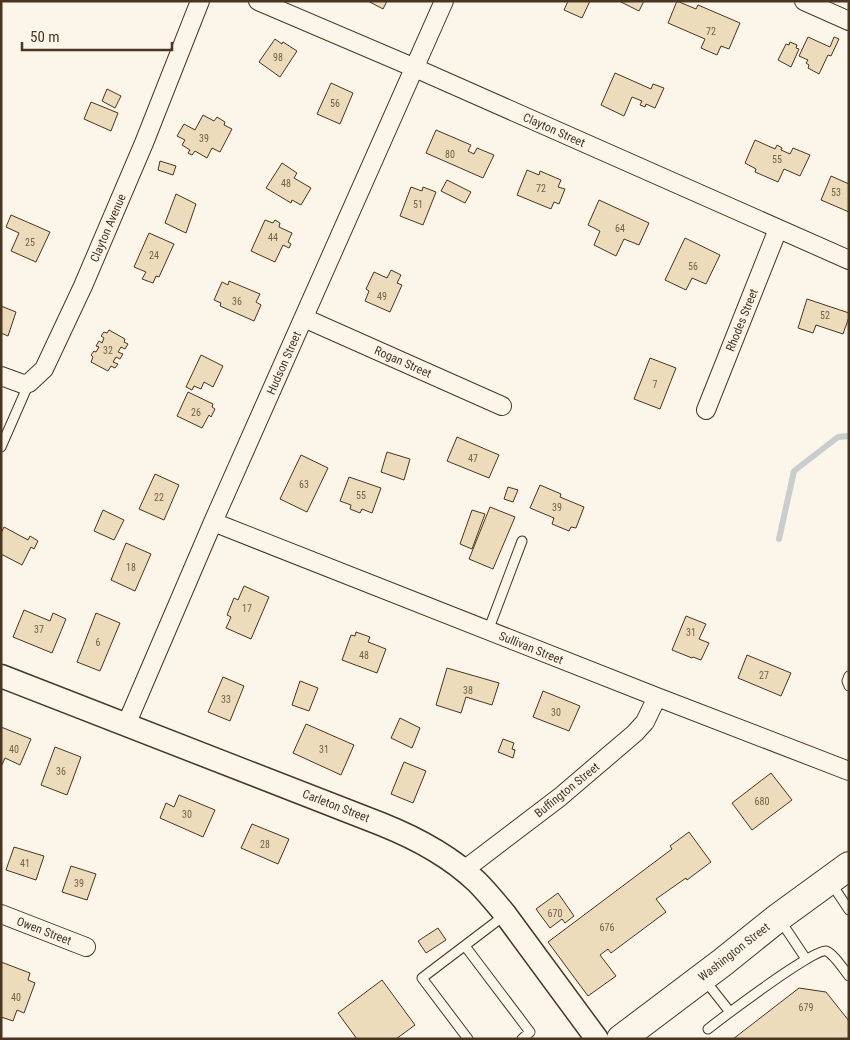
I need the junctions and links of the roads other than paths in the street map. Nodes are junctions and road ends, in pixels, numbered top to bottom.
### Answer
1 (200, 1) edge
2 (258, 1) edge
3 (444, 1) edge
4 (804, 1) edge
5 (849, 21) edge
6 (415, 68) junction
7 (778, 229) junction
8 (849, 260) edge
9 (304, 318) junction
10 (1, 376) edge
11 (29, 383) junction
12 (502, 406) dead end
13 (706, 410) dead end
14 (1, 447) edge
15 (214, 522) junction
16 (522, 541) dead end
17 (488, 631) junction
18 (1, 676) edge
19 (849, 676) edge
20 (849, 686) edge
21 (657, 697) junction
22 (126, 725) junction
23 (849, 771) edge
24 (464, 870) junction
25 (839, 874) edge
26 (849, 910) edge
27 (1, 914) edge
28 (505, 914) junction
29 (779, 917) junction
30 (465, 946) junction
31 (86, 947) dead end
32 (806, 959) junction
33 (849, 976) edge
34 (702, 977) junction
35 (730, 1012) junction
36 (708, 1030) dead end
37 (468, 1039) edge
38 (522, 1039) edge
39 (597, 1039) edge
40 (621, 1039) edge

1 - 11 street, Clayton Avenue
2 - 6 street, Clayton Street
3 - 6 street, Hudson Street
4 - 5 street
6 - 7 street, Clayton Street
6 - 9 street, Hudson Street
7 - 8 street, Clayton Street
7 - 13 street, Rhodes Street
9 - 12 street, Rogan Street
9 - 15 street, Hudson Street
10 - 11 street
11 - 14 lane, Clayton Avenue
15 - 17 street, Sullivan Street
15 - 22 street, Hudson Street
16 - 17 lane
17 - 21 street, Sullivan Street
18 - 22 street, Carleton Street
19 - 20 lane
21 - 23 street, Sullivan Street
21 - 24 street, Buffington Street
22 - 24 street, Carleton Street
24 - 28 street, Carleton Street
25 - 26 lane
25 - 29 main road, Washington Street
27 - 31 street, Owen Street
28 - 30 lane
28 - 39 street, Carleton Street
29 - 32 lane
29 - 34 main road, Washington Street
30 - 37 lane
30 - 38 lane
32 - 33 lane
32 - 35 lane
34 - 35 lane
34 - 40 main road, Washington Street
35 - 36 lane

